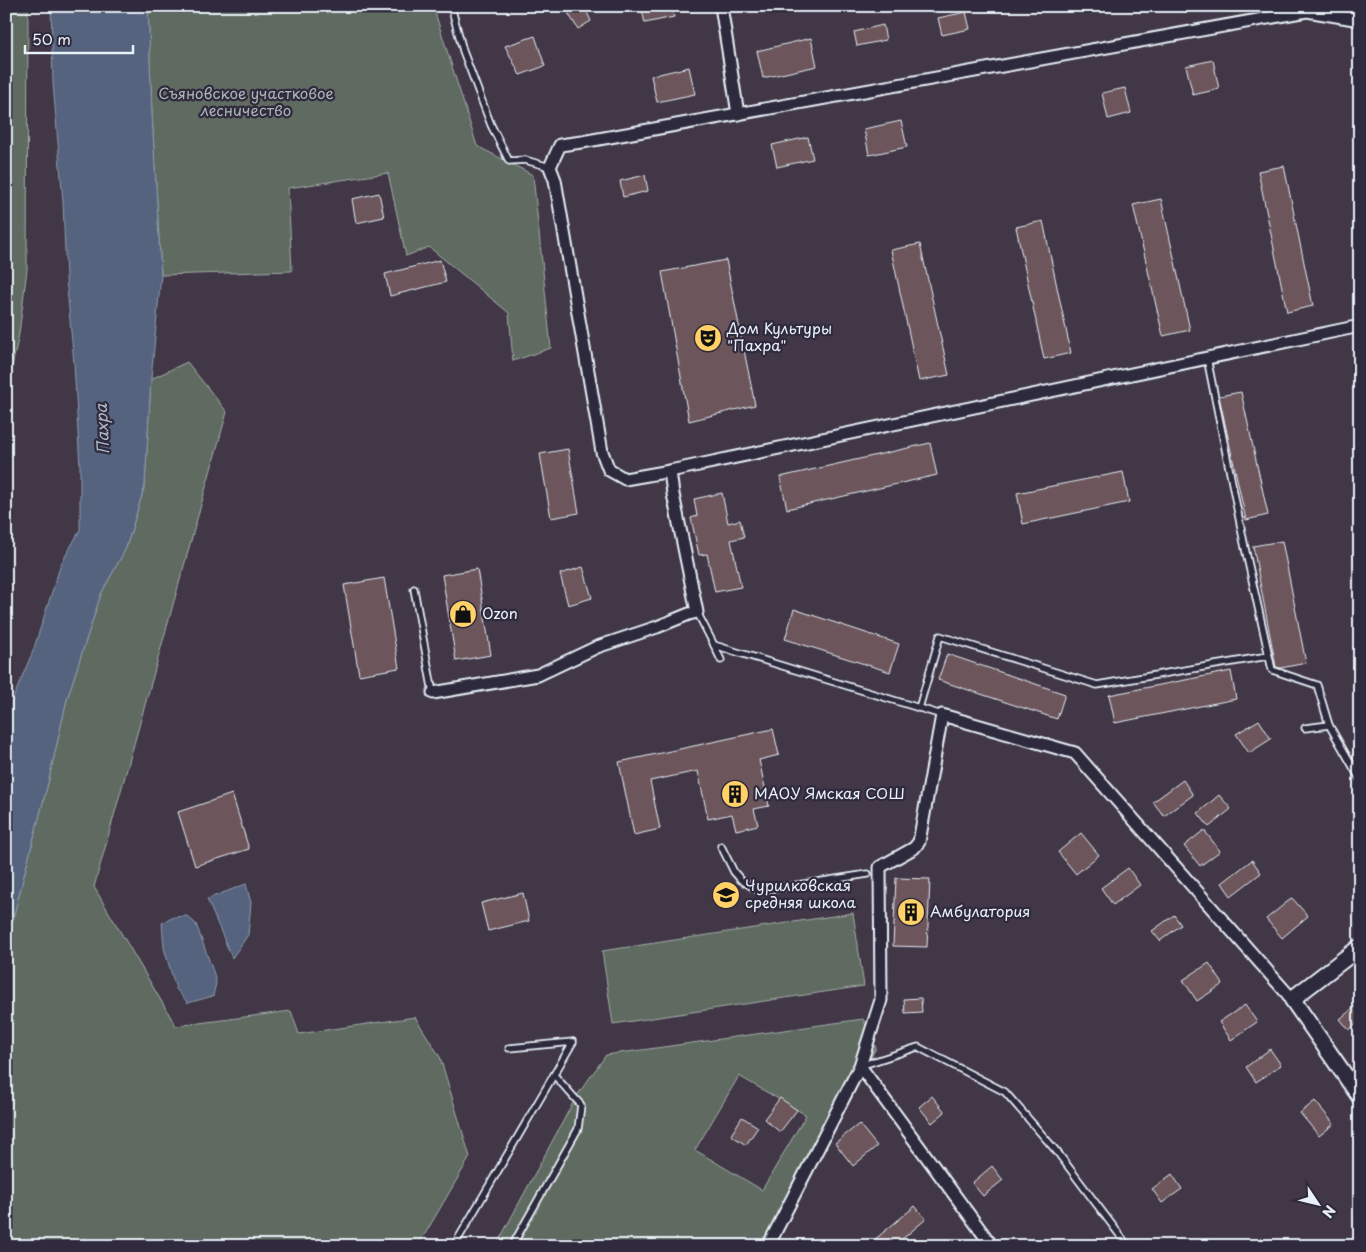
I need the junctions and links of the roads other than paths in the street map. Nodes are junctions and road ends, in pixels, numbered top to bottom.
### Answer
1 (451, 6) edge
2 (721, 6) edge
3 (1294, 6) edge
4 (1307, 11) junction
5 (1360, 20) edge
6 (738, 114) junction
7 (550, 167) junction
8 (1360, 326) edge
9 (1207, 358) junction
10 (670, 471) junction
11 (414, 590) dead end
12 (697, 612) junction
13 (714, 645) junction
14 (1268, 656) junction
15 (721, 660) dead end
16 (433, 693) joint
17 (919, 708) junction
18 (942, 716) junction
19 (1329, 725) junction
20 (1305, 728) dead end
21 (1360, 779) edge
22 (721, 846) dead end
23 (868, 874) dead end
24 (1360, 947) edge
25 (1292, 999) junction
26 (509, 1048) dead end
27 (860, 1066) junction
28 (554, 1075) junction
29 (1360, 1096) edge
30 (454, 1246) edge
31 (512, 1246) edge
32 (768, 1246) edge
33 (992, 1246) edge
34 (1128, 1246) edge

1 - 7 lane
2 - 6 street
3 - 4 street
4 - 5 street
4 - 6 street
6 - 7 street
7 - 10 street
8 - 9 street
9 - 10 street
9 - 14 lane
10 - 12 street
11 - 16 lane
12 - 13 lane
12 - 16 street
13 - 15 lane
13 - 17 lane
14 - 17 lane
14 - 19 lane
17 - 18 lane
18 - 25 street
18 - 27 street
19 - 20 lane
19 - 21 lane
22 - 23 lane
24 - 25 street
25 - 29 street
26 - 28 lane
27 - 32 street
27 - 33 street
27 - 34 lane
28 - 30 lane
28 - 31 lane

